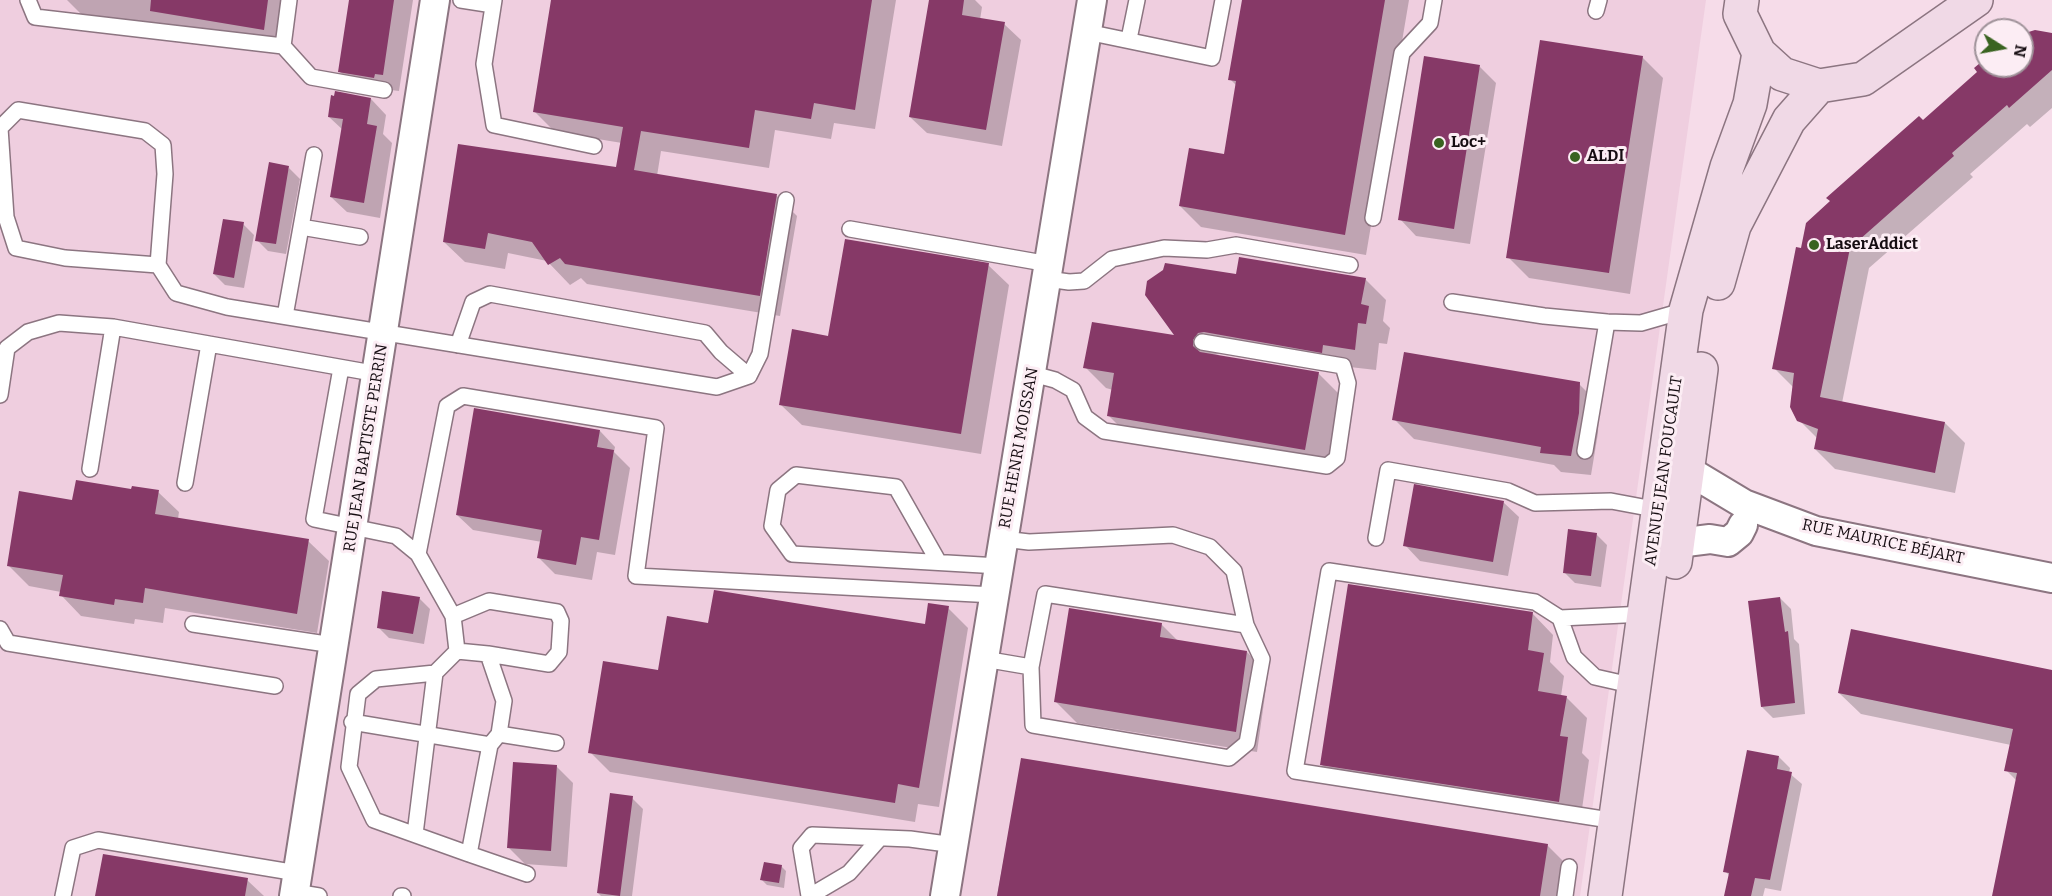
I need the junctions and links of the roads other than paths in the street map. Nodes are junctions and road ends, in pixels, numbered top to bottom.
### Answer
1 (28, 0) edge
2 (289, 0) edge
3 (435, 0) edge
4 (461, 0) edge
5 (1092, 0) edge
6 (1137, 0) edge
7 (1223, 0) edge
8 (1434, 0) edge
9 (1977, 0) edge
10 (493, 3) edge
11 (1736, 5) edge
12 (1087, 32) junction
13 (1129, 39) junction
14 (282, 46) junction
15 (1759, 53) junction
16 (1819, 86) junction
17 (384, 90) dead end
18 (594, 146) dead end
19 (314, 155) dead end
20 (786, 200) dead end
21 (1373, 218) dead end
22 (301, 227) junction
23 (850, 229) dead end
24 (360, 237) dead end
25 (158, 265) junction
26 (1350, 265) dead end
27 (1048, 271) junction
28 (1452, 302) dead end
29 (1686, 310) junction
30 (285, 316) junction
31 (1607, 322) junction
32 (113, 327) junction
33 (384, 333) junction
34 (1202, 342) dead end
35 (209, 344) junction
36 (458, 345) junction
37 (341, 368) junction
38 (378, 374) junction
39 (1033, 374) junction
40 (749, 376) junction
41 (0, 395) edge
42 (1585, 452) dead end
43 (90, 469) dead end
44 (1689, 471) junction
45 (185, 483) dead end
46 (1659, 510) junction
47 (1743, 525) dead end
48 (352, 527) junction
49 (1376, 538) dead end
50 (1678, 543) junction
51 (1001, 553) junction
52 (418, 554) junction
53 (938, 561) junction
54 (2052, 578) edge
55 (994, 595) junction
56 (1645, 614) junction
57 (453, 616) junction
58 (1560, 618) junction
59 (193, 624) dead end
60 (1246, 625) junction
61 (0, 629) edge
62 (333, 645) junction
63 (457, 651) junction
64 (488, 654) junction
65 (984, 659) junction
66 (1030, 667) junction
67 (435, 673) junction
68 (275, 686) dead end
69 (1635, 686) junction
70 (352, 722) junction
71 (428, 734) junction
72 (495, 739) junction
73 (556, 743) dead end
74 (1616, 821) junction
75 (415, 834) junction
76 (880, 838) junction
77 (954, 845) junction
78 (469, 854) junction
79 (1569, 867) dead end
80 (527, 874) dead end
81 (301, 889) edge
82 (63, 896) edge
83 (810, 896) edge
84 (945, 896) edge
85 (1564, 896) edge
86 (1605, 896) edge
87 (1626, 896) edge

1 - 14 lane
2 - 14 lane
3 - 33 street, RUE JEAN BAPTISTE PERRIN
4 - 10 lane
5 - 12 street, RUE HENRI MOISSAN
6 - 13 lane
7 - 13 lane
8 - 21 lane
9 - 16 main road
10 - 18 lane
11 - 15 main road
12 - 13 lane
12 - 27 street, RUE HENRI MOISSAN
14 - 17 lane
15 - 16 main road
15 - 29 main road, AVENUE JEAN FOUCAULT
16 - 44 main road, AVENUE JEAN FOUCAULT
19 - 22 lane
20 - 40 lane
22 - 24 lane
22 - 30 lane
23 - 27 lane
25 - 25 lane
25 - 30 lane
26 - 27 lane
27 - 39 street, RUE HENRI MOISSAN
28 - 31 lane
29 - 31 lane
29 - 46 main road, AVENUE JEAN FOUCAULT
30 - 33 lane
31 - 42 lane
32 - 35 lane
32 - 41 lane
32 - 43 lane
33 - 36 lane
33 - 38 street, RUE JEAN BAPTISTE PERRIN
34 - 39 lane
35 - 37 lane
35 - 45 lane
36 - 40 lane
36 - 40 lane
37 - 38 lane
37 - 48 lane
38 - 48 street, RUE JEAN BAPTISTE PERRIN
39 - 51 street, RUE HENRI MOISSAN
44 - 50 main road, AVENUE JEAN FOUCAULT
44 - 54 street, RUE MAURICE BÉJART
46 - 49 lane
46 - 56 main road, AVENUE JEAN FOUCAULT
47 - 50 street
48 - 52 lane
48 - 62 street, RUE JEAN BAPTISTE PERRIN
50 - 87 main road, AVENUE JEAN FOUCAULT
51 - 53 lane
51 - 55 street, RUE HENRI MOISSAN
51 - 60 lane
52 - 55 lane
52 - 57 lane
53 - 53 lane
55 - 65 street, RUE HENRI MOISSAN
56 - 58 lane
56 - 69 main road, AVENUE JEAN FOUCAULT
57 - 63 lane
57 - 64 lane
58 - 69 lane
58 - 74 lane
59 - 62 lane
60 - 66 lane
60 - 66 lane
61 - 68 lane
62 - 81 street, RUE JEAN BAPTISTE PERRIN
63 - 64 lane
63 - 67 lane
64 - 72 lane
65 - 66 lane
65 - 77 street, RUE HENRI MOISSAN
67 - 70 lane
67 - 71 lane
69 - 74 main road, AVENUE JEAN FOUCAULT
70 - 71 lane
70 - 75 lane
71 - 72 lane
71 - 75 lane
72 - 73 lane
72 - 78 lane
74 - 86 main road, AVENUE JEAN FOUCAULT
75 - 78 lane
76 - 77 lane
76 - 83 lane
76 - 83 lane
77 - 84 street, RUE HENRI MOISSAN
78 - 80 lane
79 - 85 lane
81 - 82 lane

